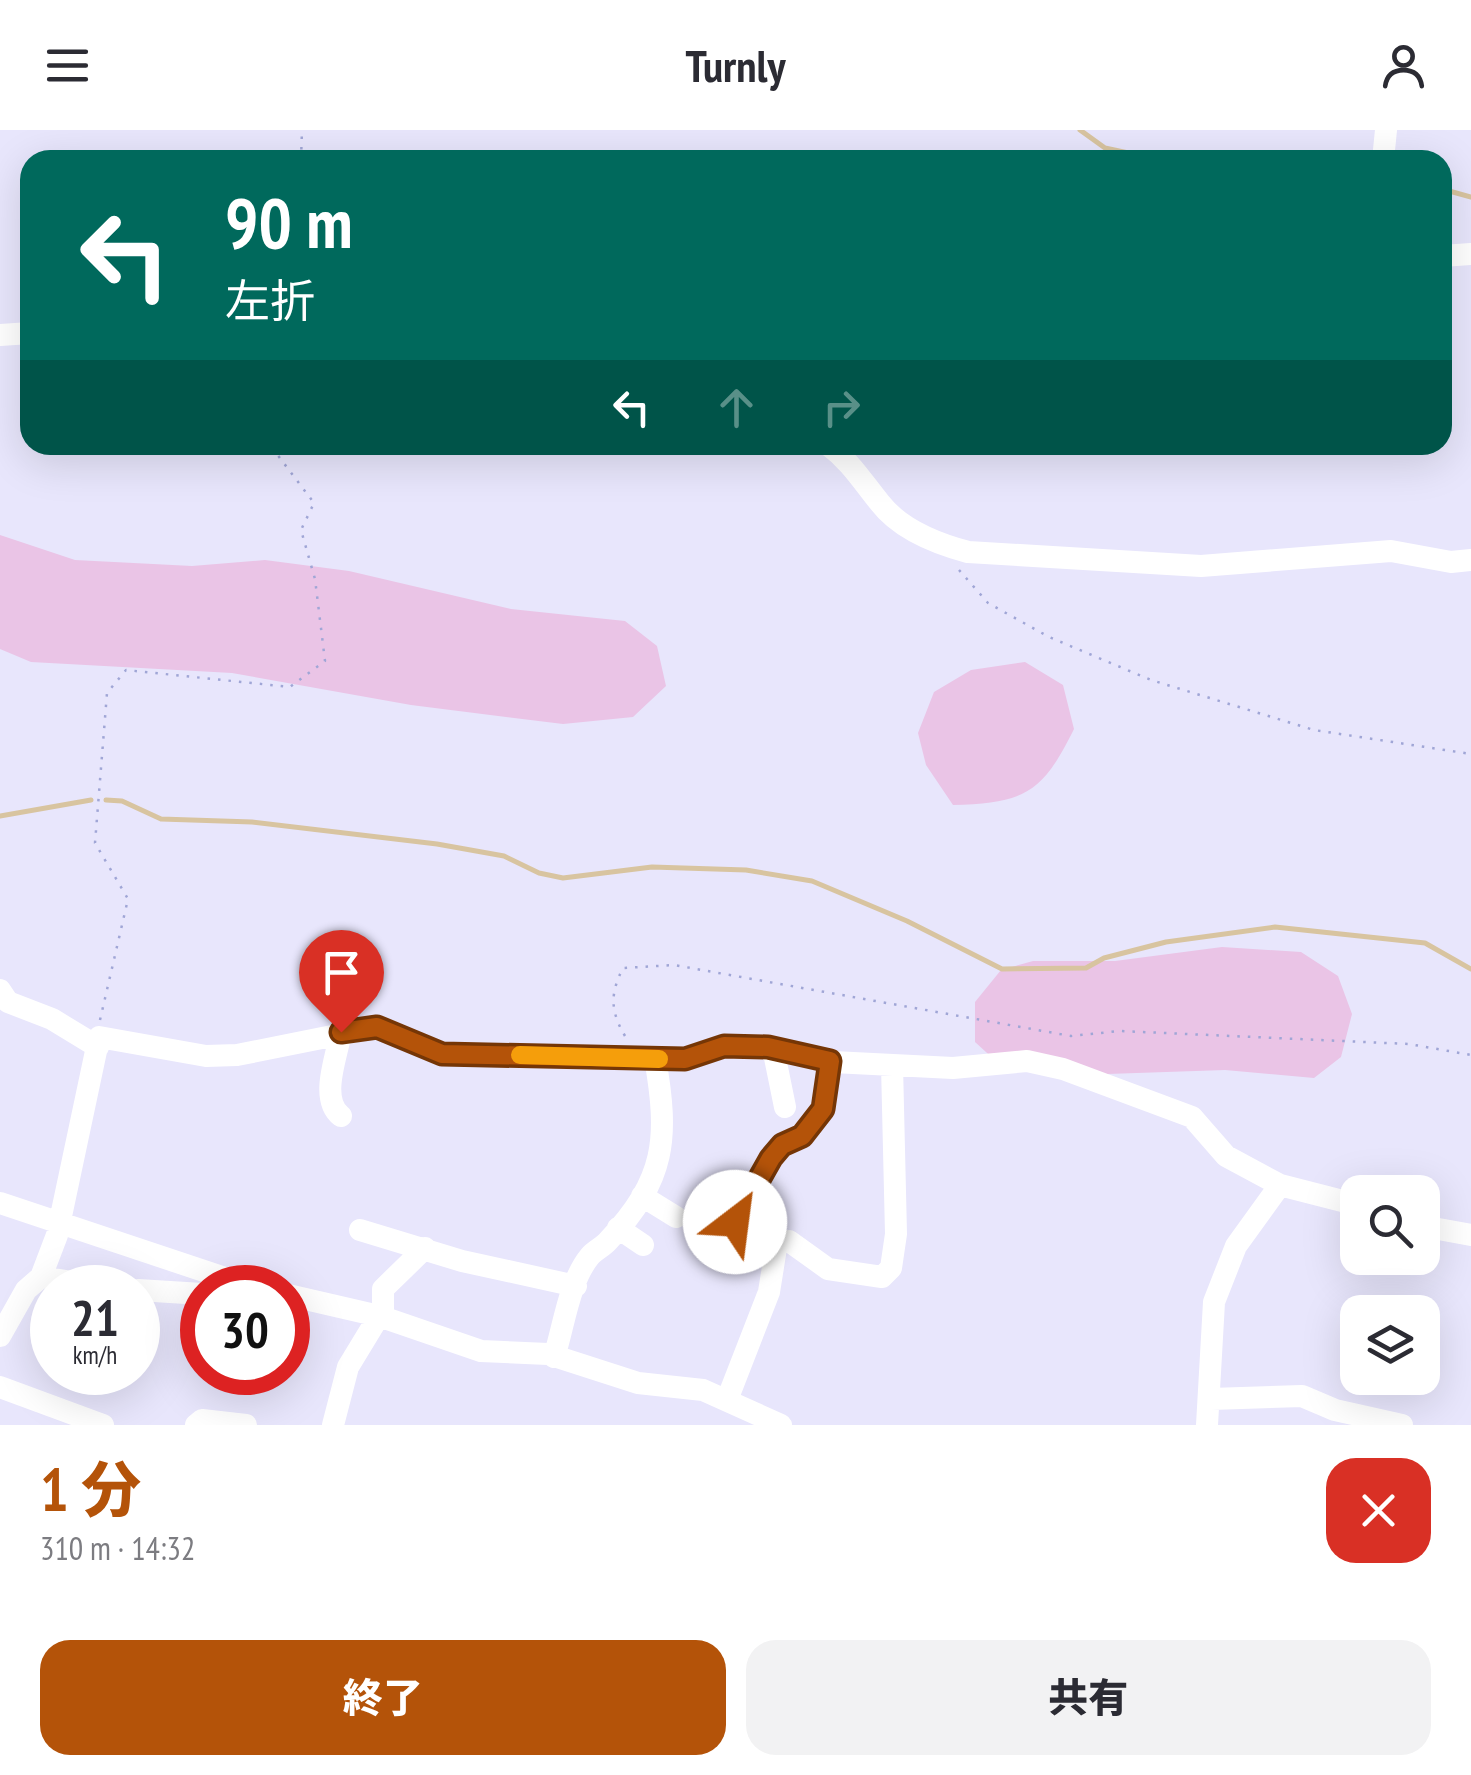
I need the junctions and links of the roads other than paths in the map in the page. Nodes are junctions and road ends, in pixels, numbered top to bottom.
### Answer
1 (842, 455) edge
2 (1471, 560) edge
3 (0, 990) edge
4 (341, 1032) junction
5 (98, 1042) junction
6 (773, 1048) junction
7 (647, 1058) junction
8 (830, 1061) junction
9 (892, 1065) junction
10 (785, 1107) dead end
11 (340, 1116) dead end
12 (1280, 1185) junction
13 (642, 1196) junction
14 (1340, 1200) edge
15 (0, 1204) edge
16 (676, 1217) dead end
17 (57, 1220) junction
18 (618, 1228) junction
19 (1440, 1229) edge
20 (360, 1230) dead end
21 (1471, 1235) edge
22 (771, 1245) junction
23 (644, 1246) dead end
24 (425, 1248) junction
25 (46, 1265) edge
26 (188, 1265) edge
27 (576, 1286) junction
28 (30, 1287) edge
29 (310, 1300) edge
30 (381, 1317) junction
31 (0, 1336) edge
32 (554, 1356) junction
33 (0, 1388) edge
34 (1211, 1399) junction
35 (727, 1400) junction
36 (103, 1425) edge
37 (196, 1425) edge
38 (246, 1425) edge
39 (333, 1425) edge
40 (781, 1425) edge
41 (1207, 1425) edge
42 (1402, 1425) edge

1 - 2 street
3 - 5 street
4 - 5 street
4 - 7 street
4 - 11 street
5 - 17 street
6 - 7 street
6 - 8 street
6 - 10 street
7 - 13 street
8 - 9 street
8 - 22 street
9 - 12 street
9 - 22 street
12 - 14 street
12 - 34 street
13 - 16 street
13 - 18 street
15 - 17 street
17 - 25 street
17 - 26 street
18 - 23 street
18 - 27 street
19 - 21 street
20 - 24 street
22 - 35 street
24 - 27 street
24 - 30 street
27 - 32 street
28 - 31 street
29 - 30 street
30 - 32 street
30 - 39 street
32 - 35 street
33 - 36 street
34 - 41 street
34 - 42 street
35 - 40 street
37 - 38 street

